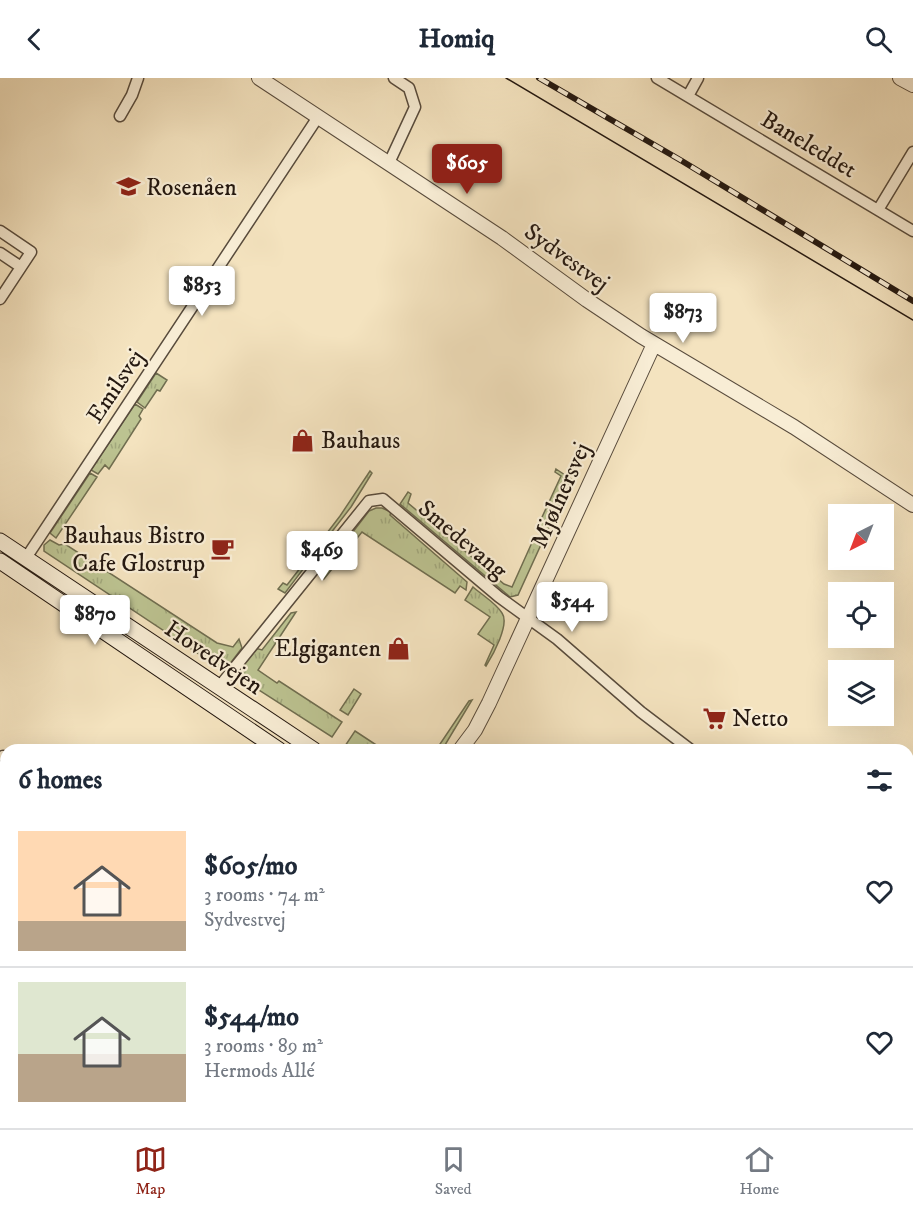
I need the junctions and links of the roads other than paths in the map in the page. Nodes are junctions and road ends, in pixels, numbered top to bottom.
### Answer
1 (138, 78) edge
2 (259, 78) edge
3 (394, 78) edge
4 (657, 78) edge
5 (698, 78) edge
6 (900, 78) edge
7 (913, 85) edge
8 (688, 96) junction
9 (120, 116) dead end
10 (318, 117) junction
11 (913, 152) edge
12 (389, 163) junction
13 (878, 210) junction
14 (0, 231) edge
15 (913, 231) edge
16 (0, 253) edge
17 (21, 267) junction
18 (0, 298) edge
19 (654, 344) junction
20 (913, 505) edge
21 (0, 541) edge
22 (26, 558) junction
23 (0, 561) edge
24 (529, 617) junction
25 (219, 687) junction
26 (475, 730) junction
27 (270, 744) edge
28 (305, 744) edge
29 (464, 744) edge
30 (473, 744) edge
31 (683, 744) edge

1 - 9 street
2 - 10 street, Sydvestvej
3 - 12 street
4 - 8 street, Baneleddet
5 - 8 street
6 - 7 street
8 - 13 street, Baneleddet
10 - 12 street, Sydvestvej
10 - 22 street, Emilsvej
11 - 13 street
12 - 19 street, Sydvestvej
13 - 15 street, Baneleddet
14 - 17 street
16 - 17 street
17 - 18 street
19 - 20 street, Sydvestvej
19 - 24 street, Mjølnersvej
21 - 22 main road, Hovedvejen
22 - 25 main road, Hovedvejen
23 - 27 main road, Hovedvejen
24 - 25 street, Smedevang
24 - 26 street, Mjølnersvej
24 - 31 street, Smedevang
25 - 28 main road, Hovedvejen
26 - 29 street, Mjølnersvej
26 - 30 street, Mjølnersvej

